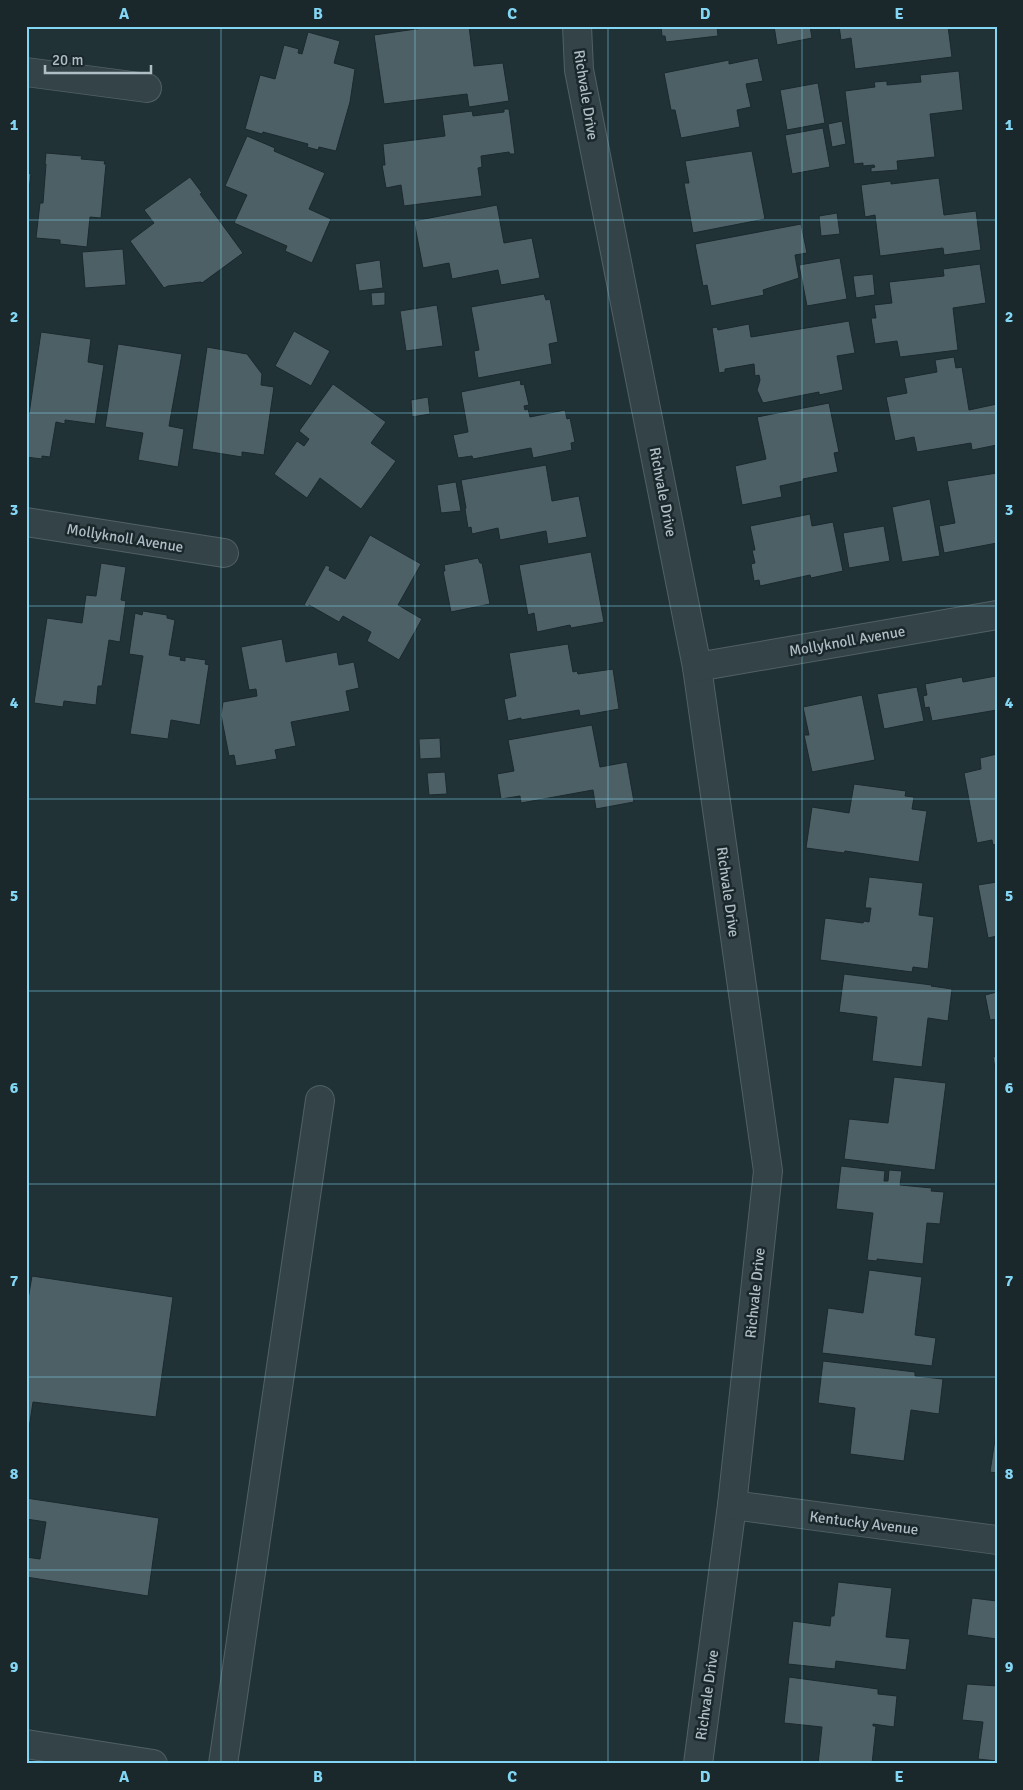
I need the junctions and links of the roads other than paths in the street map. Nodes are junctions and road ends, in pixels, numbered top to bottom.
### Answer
1 (576, 26) edge
2 (26, 72) edge
3 (147, 88) dead end
4 (26, 522) edge
5 (224, 553) dead end
6 (997, 615) edge
7 (697, 667) junction
8 (320, 1100) dead end
9 (732, 1506) junction
10 (997, 1540) edge
11 (26, 1744) edge
12 (153, 1764) edge
13 (223, 1764) edge
14 (698, 1764) edge

1 - 7 street, Richvale Drive
2 - 3 street
4 - 5 street, Mollyknoll Avenue
6 - 7 street, Mollyknoll Avenue
7 - 9 street, Richvale Drive
8 - 13 street
9 - 10 street, Kentucky Avenue
9 - 14 street, Richvale Drive
11 - 12 street

